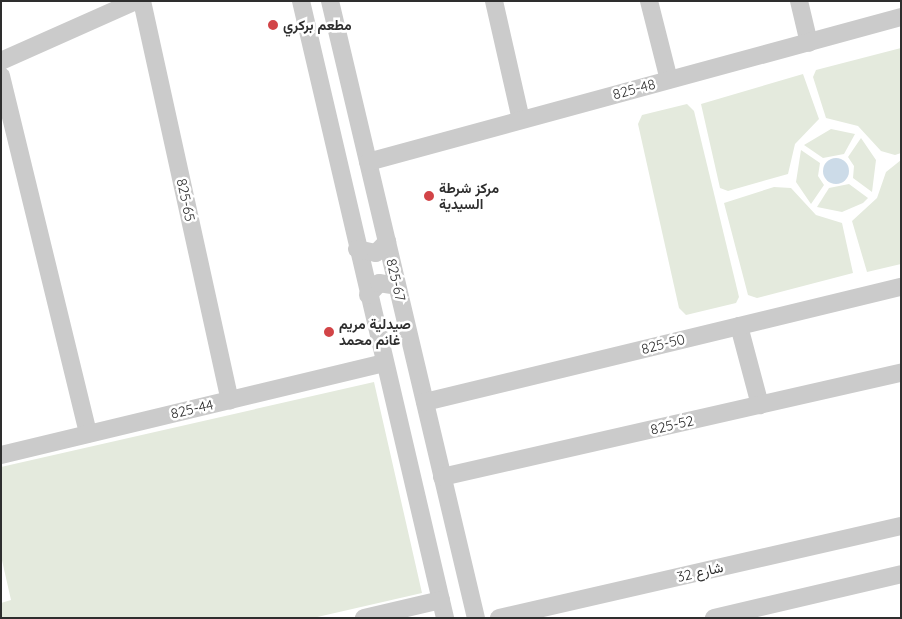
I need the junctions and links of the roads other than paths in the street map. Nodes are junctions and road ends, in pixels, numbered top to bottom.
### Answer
1 (136, 1) edge
2 (142, 1) edge
3 (301, 1) edge
4 (330, 1) edge
5 (494, 1) edge
6 (649, 1) edge
7 (799, 1) edge
8 (901, 17) edge
9 (809, 43) junction
10 (1, 61) edge
11 (1, 76) edge
12 (669, 80) junction
13 (521, 120) junction
14 (368, 162) junction
15 (387, 242) junction
16 (358, 249) junction
17 (397, 286) junction
18 (901, 287) edge
19 (368, 294) junction
20 (739, 326) junction
21 (384, 363) junction
22 (901, 373) edge
23 (230, 400) junction
24 (425, 402) junction
25 (760, 405) junction
26 (88, 434) junction
27 (1, 454) edge
28 (442, 477) junction
29 (901, 526) edge
30 (901, 574) edge
31 (441, 600) junction
32 (543, 612) edge
33 (364, 618) edge
34 (445, 618) edge
35 (476, 618) edge
36 (499, 618) edge
37 (714, 618) edge

1 - 10 street
2 - 23 street, 825-65
3 - 16 street
4 - 14 street, 825-67
5 - 13 street
6 - 12 street
7 - 9 street
8 - 9 street, 825-48
9 - 12 street, 825-48
11 - 26 street
12 - 13 street, 825-48
13 - 14 street, 825-48
14 - 15 street, 825-67
15 - 16 street
15 - 17 street, 825-67
16 - 19 street
17 - 19 street
17 - 24 street, 825-67
18 - 20 street, 825-50
19 - 21 street
20 - 24 street, 825-50
20 - 25 street
21 - 23 street, 825-44
21 - 31 street
22 - 25 street, 825-52
23 - 26 street, 825-44
24 - 28 street, 825-67
25 - 28 street, 825-52
26 - 27 street, 825-44
28 - 35 street, 825-67
29 - 32 street, شارع 32
30 - 37 street
31 - 33 street
31 - 34 street
32 - 36 street, شارع 32

